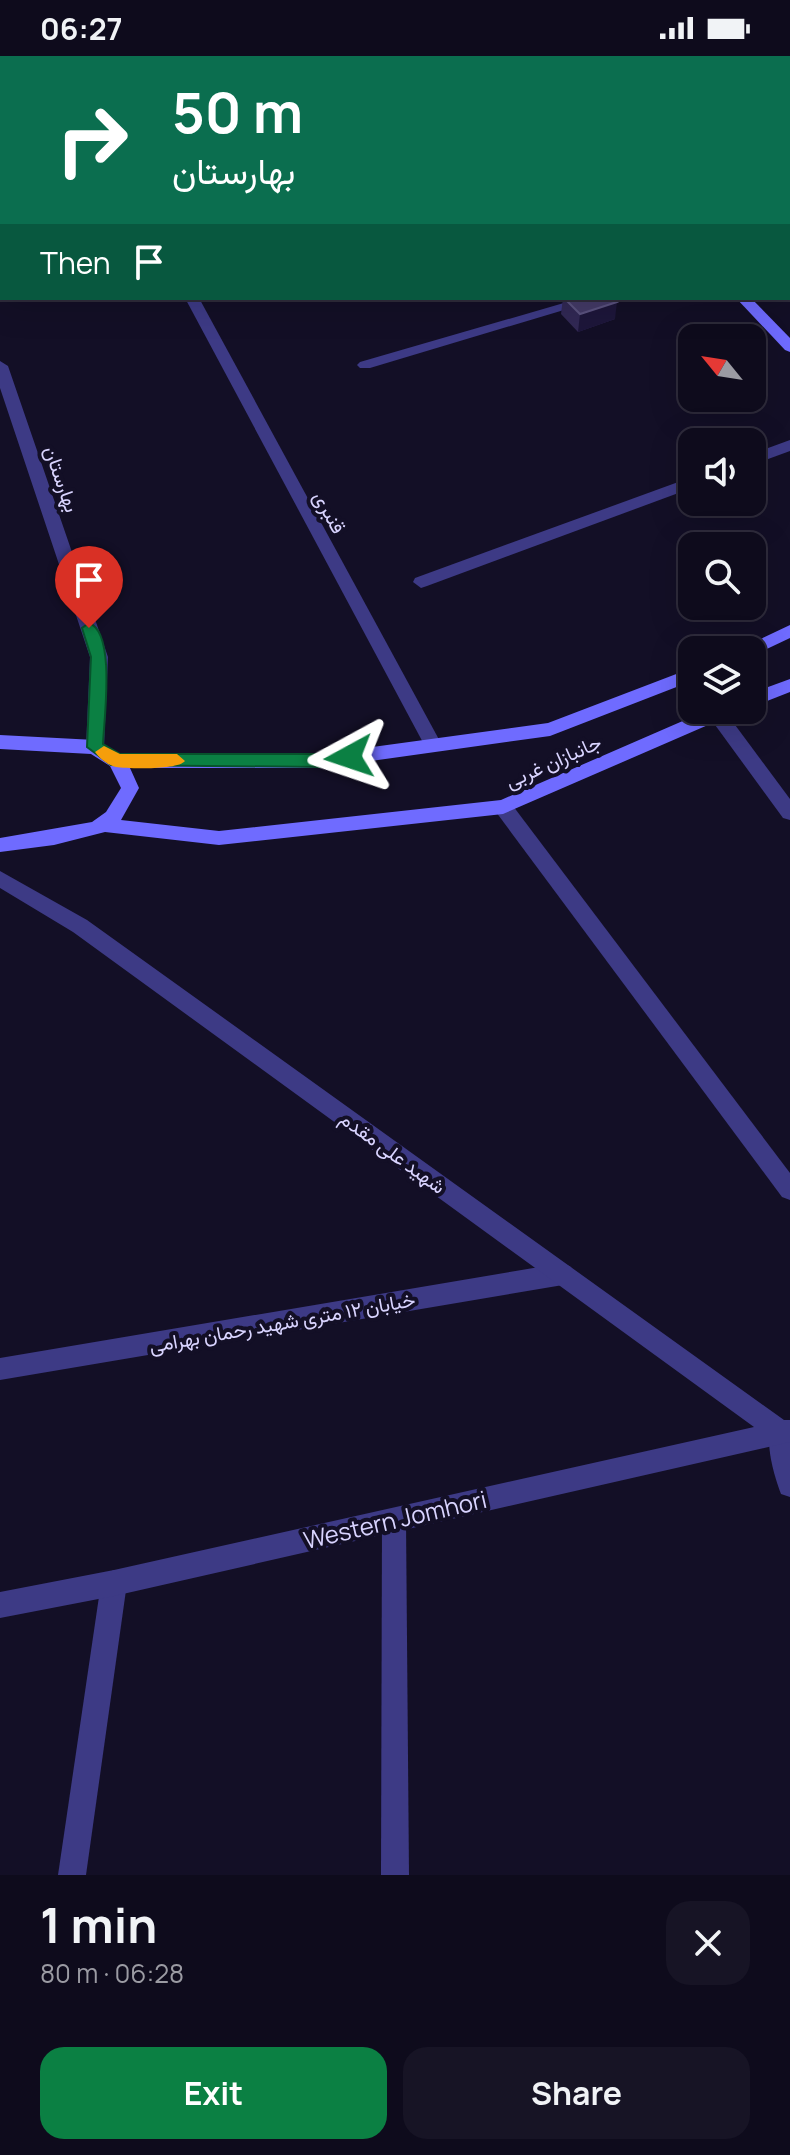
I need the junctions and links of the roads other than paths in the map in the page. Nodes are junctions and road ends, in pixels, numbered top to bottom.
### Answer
1 (193, 300) edge
2 (590, 300) edge
3 (745, 300) edge
4 (790, 347) edge
5 (365, 365) dead end
6 (0, 366) edge
7 (790, 445) edge
8 (766, 454) edge
9 (678, 487) edge
10 (421, 582) dead end
11 (790, 631) edge
12 (766, 643) edge
13 (678, 679) edge
14 (790, 685) edge
15 (766, 694) edge
16 (693, 724) edge
17 (729, 724) edge
18 (0, 742) edge
19 (433, 745) junction
20 (95, 747) junction
21 (117, 761) junction
22 (503, 807) junction
23 (790, 813) edge
24 (104, 825) junction
25 (0, 845) edge
26 (0, 879) edge
27 (790, 1190) edge
28 (563, 1274) junction
29 (0, 1369) edge
30 (785, 1431) edge
31 (790, 1485) edge
32 (394, 1520) junction
33 (114, 1583) junction
34 (0, 1605) edge
35 (72, 1875) edge
36 (395, 1875) edge

1 - 19 street, قنبری
2 - 5 street
3 - 4 main road
6 - 20 street, بهارستان
7 - 8 street
9 - 10 street
11 - 12 main road
13 - 19 main road, جانبازان غربی
14 - 15 main road
16 - 22 main road, جانبازان غربی
17 - 23 street
18 - 20 main road
19 - 21 main road, جانبازان غربی
20 - 21 main road
21 - 24 main road
22 - 24 main road, جانبازان غربی
22 - 27 street
24 - 25 main road, جانبازان غربی
26 - 28 street, شهید علی مقدم
28 - 29 street, خیابان ۱۲ متری شهید رحمان بهرامی
28 - 30 street, شهید علی مقدم
30 - 31 street
30 - 32 street, Western Jomhori
32 - 33 street, Western Jomhori
32 - 36 street
33 - 34 street, Western Jomhori
33 - 35 street

